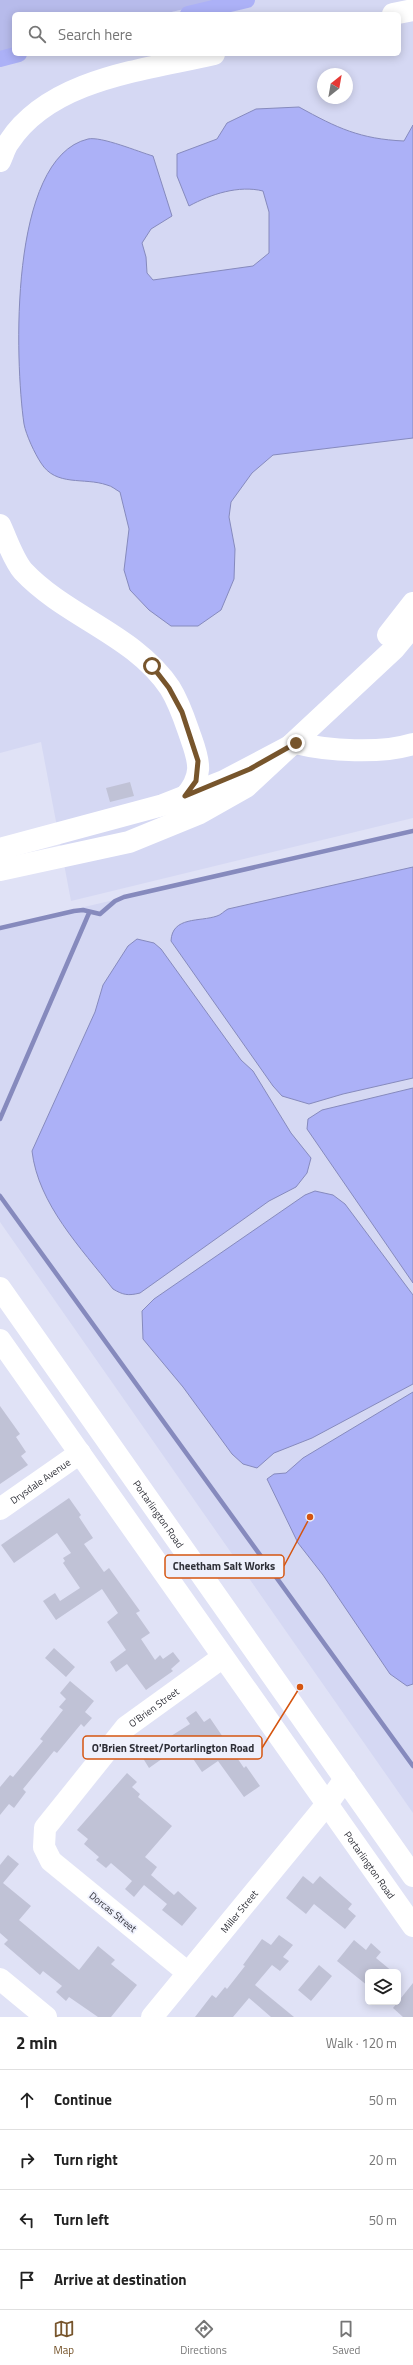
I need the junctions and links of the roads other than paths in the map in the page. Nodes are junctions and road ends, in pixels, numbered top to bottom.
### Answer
1 (413, 10) edge
2 (401, 12) edge
3 (205, 56) edge
4 (0, 161) edge
5 (0, 525) edge
6 (413, 603) edge
7 (413, 626) edge
8 (333, 708) junction
9 (296, 743) junction
10 (413, 744) edge
11 (185, 796) junction
12 (0, 849) edge
13 (0, 870) edge
14 (0, 1288) edge
15 (0, 1340) edge
16 (80, 1453) junction
17 (0, 1509) edge
18 (223, 1657) junction
19 (345, 1779) junction
20 (327, 1804) junction
21 (44, 1847) joint
22 (413, 1876) edge
23 (413, 1926) edge
24 (188, 1973) junction
25 (0, 1979) edge
26 (46, 2017) edge
27 (152, 2017) edge

1 - 2 main road
3 - 4 main road
5 - 11 main road
6 - 8 main road
7 - 8 main road
8 - 9 main road
9 - 10 main road
9 - 11 main road
9 - 13 main road
11 - 12 main road
14 - 19 main road, Portarlington Road
15 - 16 main road, Portarlington Road
16 - 17 main road, Drysdale Avenue
16 - 18 main road, Portarlington Road
18 - 20 main road, Portarlington Road
18 - 21 main road, O'Brien Street
19 - 20 main road
19 - 22 main road, Portarlington Road
20 - 23 main road, Portarlington Road
20 - 24 main road, Miller Street
21 - 24 main road, Dorcas Street
24 - 27 main road, Miller Street
25 - 26 main road

